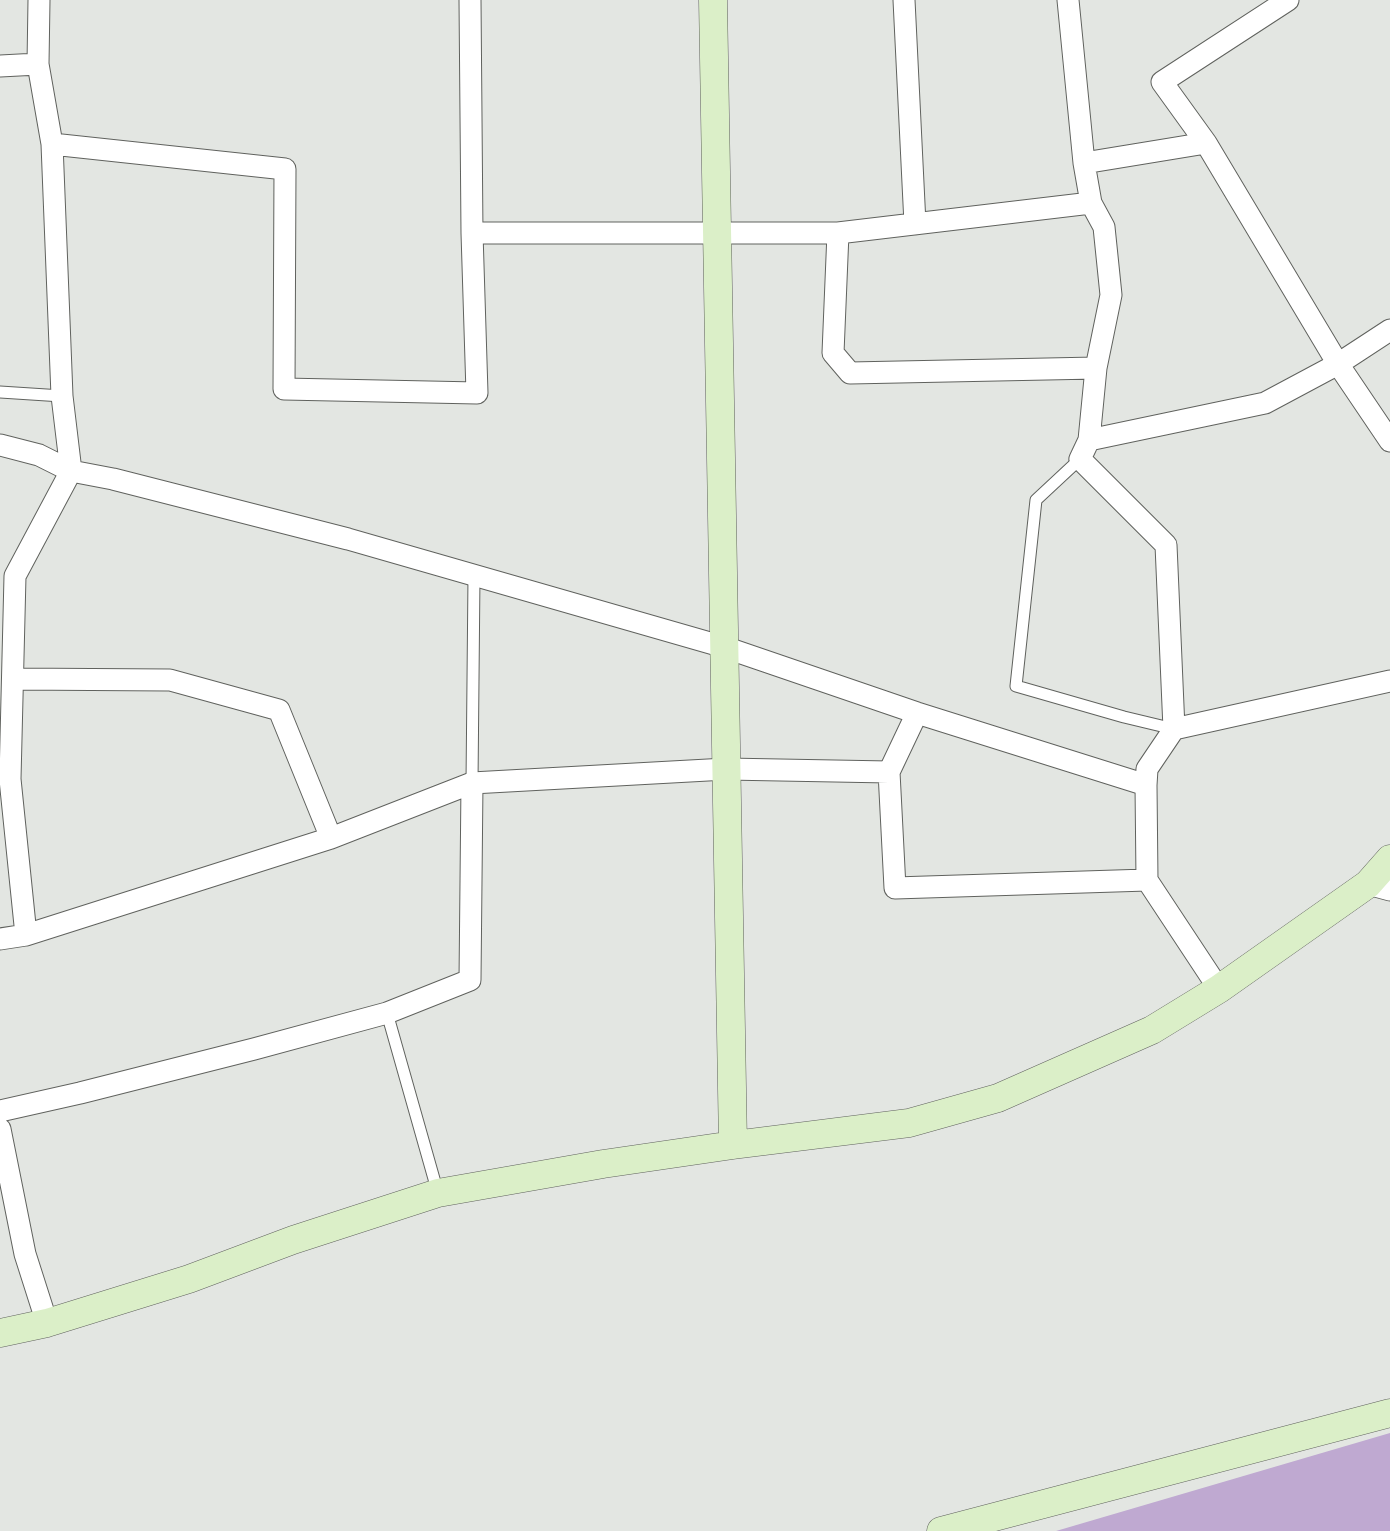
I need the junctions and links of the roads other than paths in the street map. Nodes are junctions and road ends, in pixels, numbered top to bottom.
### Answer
1 (39, 0) edge
2 (470, 0) edge
3 (713, 0) edge
4 (904, 0) edge
5 (1068, 0) edge
6 (1288, 0) edge
7 (38, 64) junction
8 (0, 66) edge
9 (52, 144) junction
10 (1206, 144) junction
11 (1084, 163) junction
12 (1091, 203) junction
13 (915, 224) junction
14 (472, 233) junction
15 (717, 234) junction
16 (838, 234) junction
17 (1390, 330) edge
18 (1338, 364) junction
19 (1096, 368) junction
20 (0, 392) edge
21 (62, 396) junction
22 (1390, 441) edge
23 (0, 445) edge
24 (1085, 450) junction
25 (71, 471) junction
26 (474, 576) junction
27 (724, 647) junction
28 (13, 679) junction
29 (1390, 681) edge
30 (917, 713) junction
31 (1174, 729) junction
32 (726, 769) junction
33 (889, 772) junction
34 (5, 779) edge
35 (472, 783) junction
36 (1146, 785) junction
37 (331, 838) junction
38 (1390, 859) edge
39 (1147, 880) junction
40 (1379, 887) edge
41 (26, 935) junction
42 (0, 940) edge
43 (1219, 990) junction
44 (387, 1013) junction
45 (0, 1111) edge
46 (0, 1128) edge
47 (733, 1145) junction
48 (438, 1193) junction
49 (47, 1323) junction
50 (0, 1332) edge
51 (1390, 1413) edge
52 (941, 1531) edge

1 - 7 street
2 - 14 street
3 - 15 street
4 - 13 street
5 - 11 street
6 - 10 street
7 - 8 street
7 - 9 street
9 - 14 street
9 - 21 street
10 - 11 street
10 - 18 street
11 - 12 street
12 - 13 street
12 - 19 street
13 - 16 street
14 - 15 street
15 - 16 street
15 - 27 street
16 - 19 street
17 - 18 street
18 - 22 street
18 - 24 street
19 - 24 street
20 - 21 lane
21 - 25 street
23 - 25 street
24 - 31 street
24 - 31 lane
25 - 26 street
25 - 28 street
26 - 27 street
26 - 35 lane
27 - 30 street
27 - 32 street
28 - 34 street
28 - 37 street
29 - 31 street
30 - 33 street
30 - 36 street
31 - 36 street
32 - 33 street
32 - 35 street
32 - 47 street
33 - 39 street
34 - 41 street
35 - 37 street
35 - 44 street
36 - 39 street
37 - 41 street
38 - 40 street
39 - 43 street
40 - 43 street
41 - 42 street
43 - 47 street
44 - 45 street
44 - 48 lane
46 - 49 street
47 - 48 street
48 - 49 street
49 - 50 street
51 - 52 street

